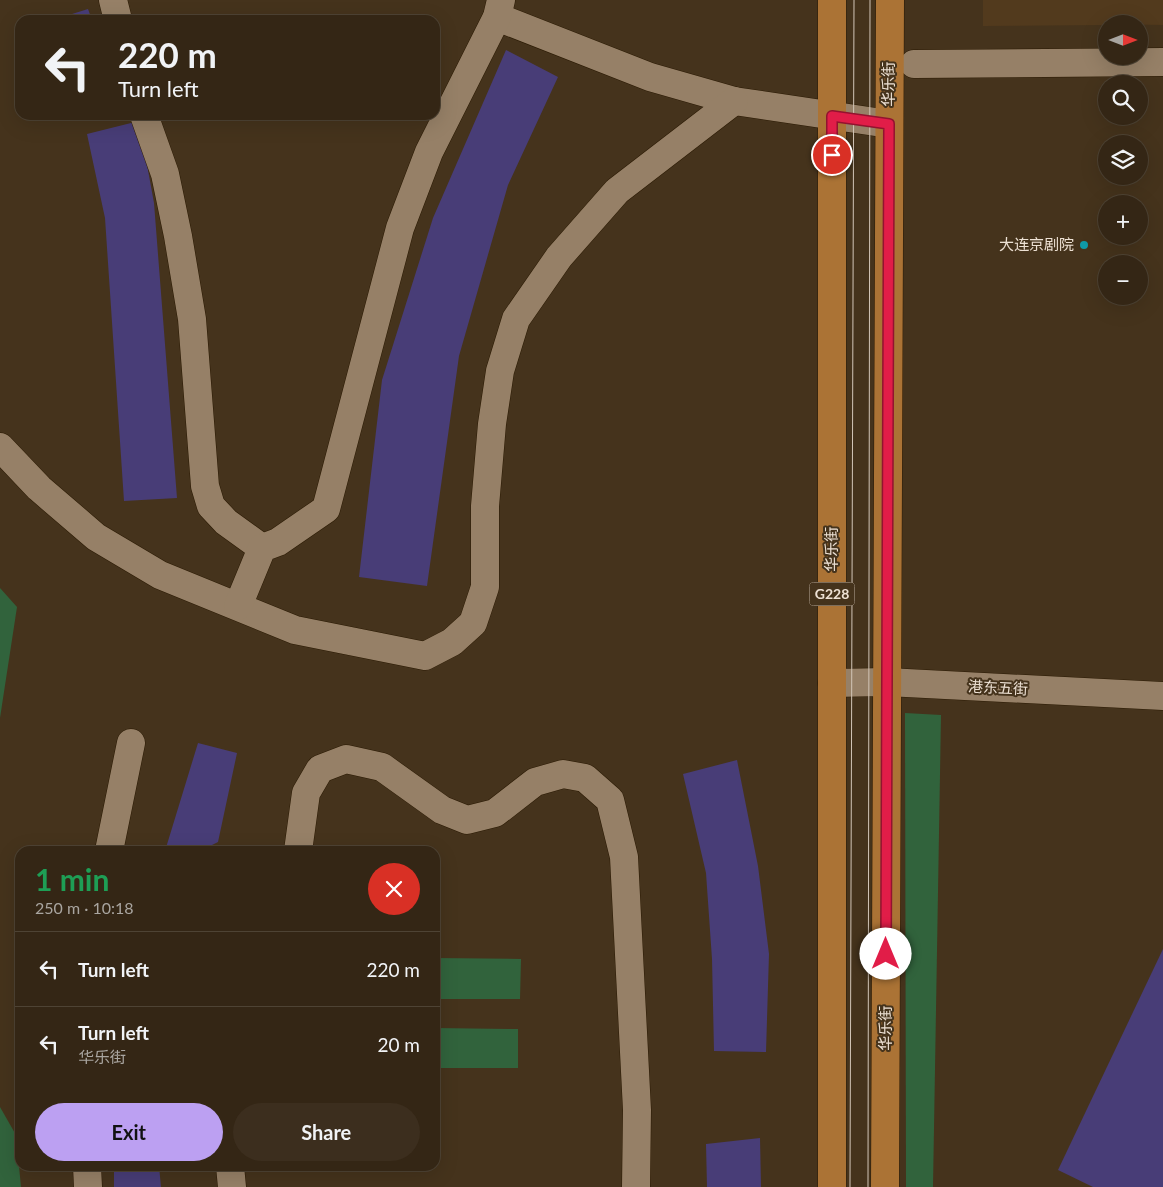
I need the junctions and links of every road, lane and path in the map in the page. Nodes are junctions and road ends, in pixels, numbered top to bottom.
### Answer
1 (113, 0) edge
2 (832, 0) edge
3 (890, 0) edge
4 (499, 8) edge
5 (117, 15) edge
6 (1163, 62) edge
7 (914, 64) dead end
8 (734, 101) junction
9 (832, 116) junction
10 (146, 120) edge
11 (889, 124) junction
12 (0, 447) edge
13 (262, 548) junction
14 (238, 606) junction
15 (887, 682) junction
16 (832, 683) junction
17 (1163, 696) edge
18 (131, 744) dead end
19 (109, 846) edge
20 (299, 846) edge
21 (87, 1171) edge
22 (230, 1171) edge
23 (88, 1187) edge
24 (232, 1187) edge
25 (636, 1187) edge
26 (832, 1187) edge
27 (885, 1187) edge

1 - 5 street
2 - 9 highway, 华乐街 / G228
3 - 11 highway, 华乐街
4 - 8 street
4 - 13 street
6 - 7 street
8 - 9 street
8 - 14 street
9 - 11 street
9 - 16 highway, 华乐街 / G228
10 - 13 street
11 - 15 highway, 华乐街
12 - 14 street
13 - 14 street
15 - 16 street, 港东五街
15 - 17 street, 港东五街
15 - 27 highway, 华乐街
16 - 26 highway, 华乐街 / G228
18 - 19 street
20 - 25 street
21 - 23 street
22 - 24 street

